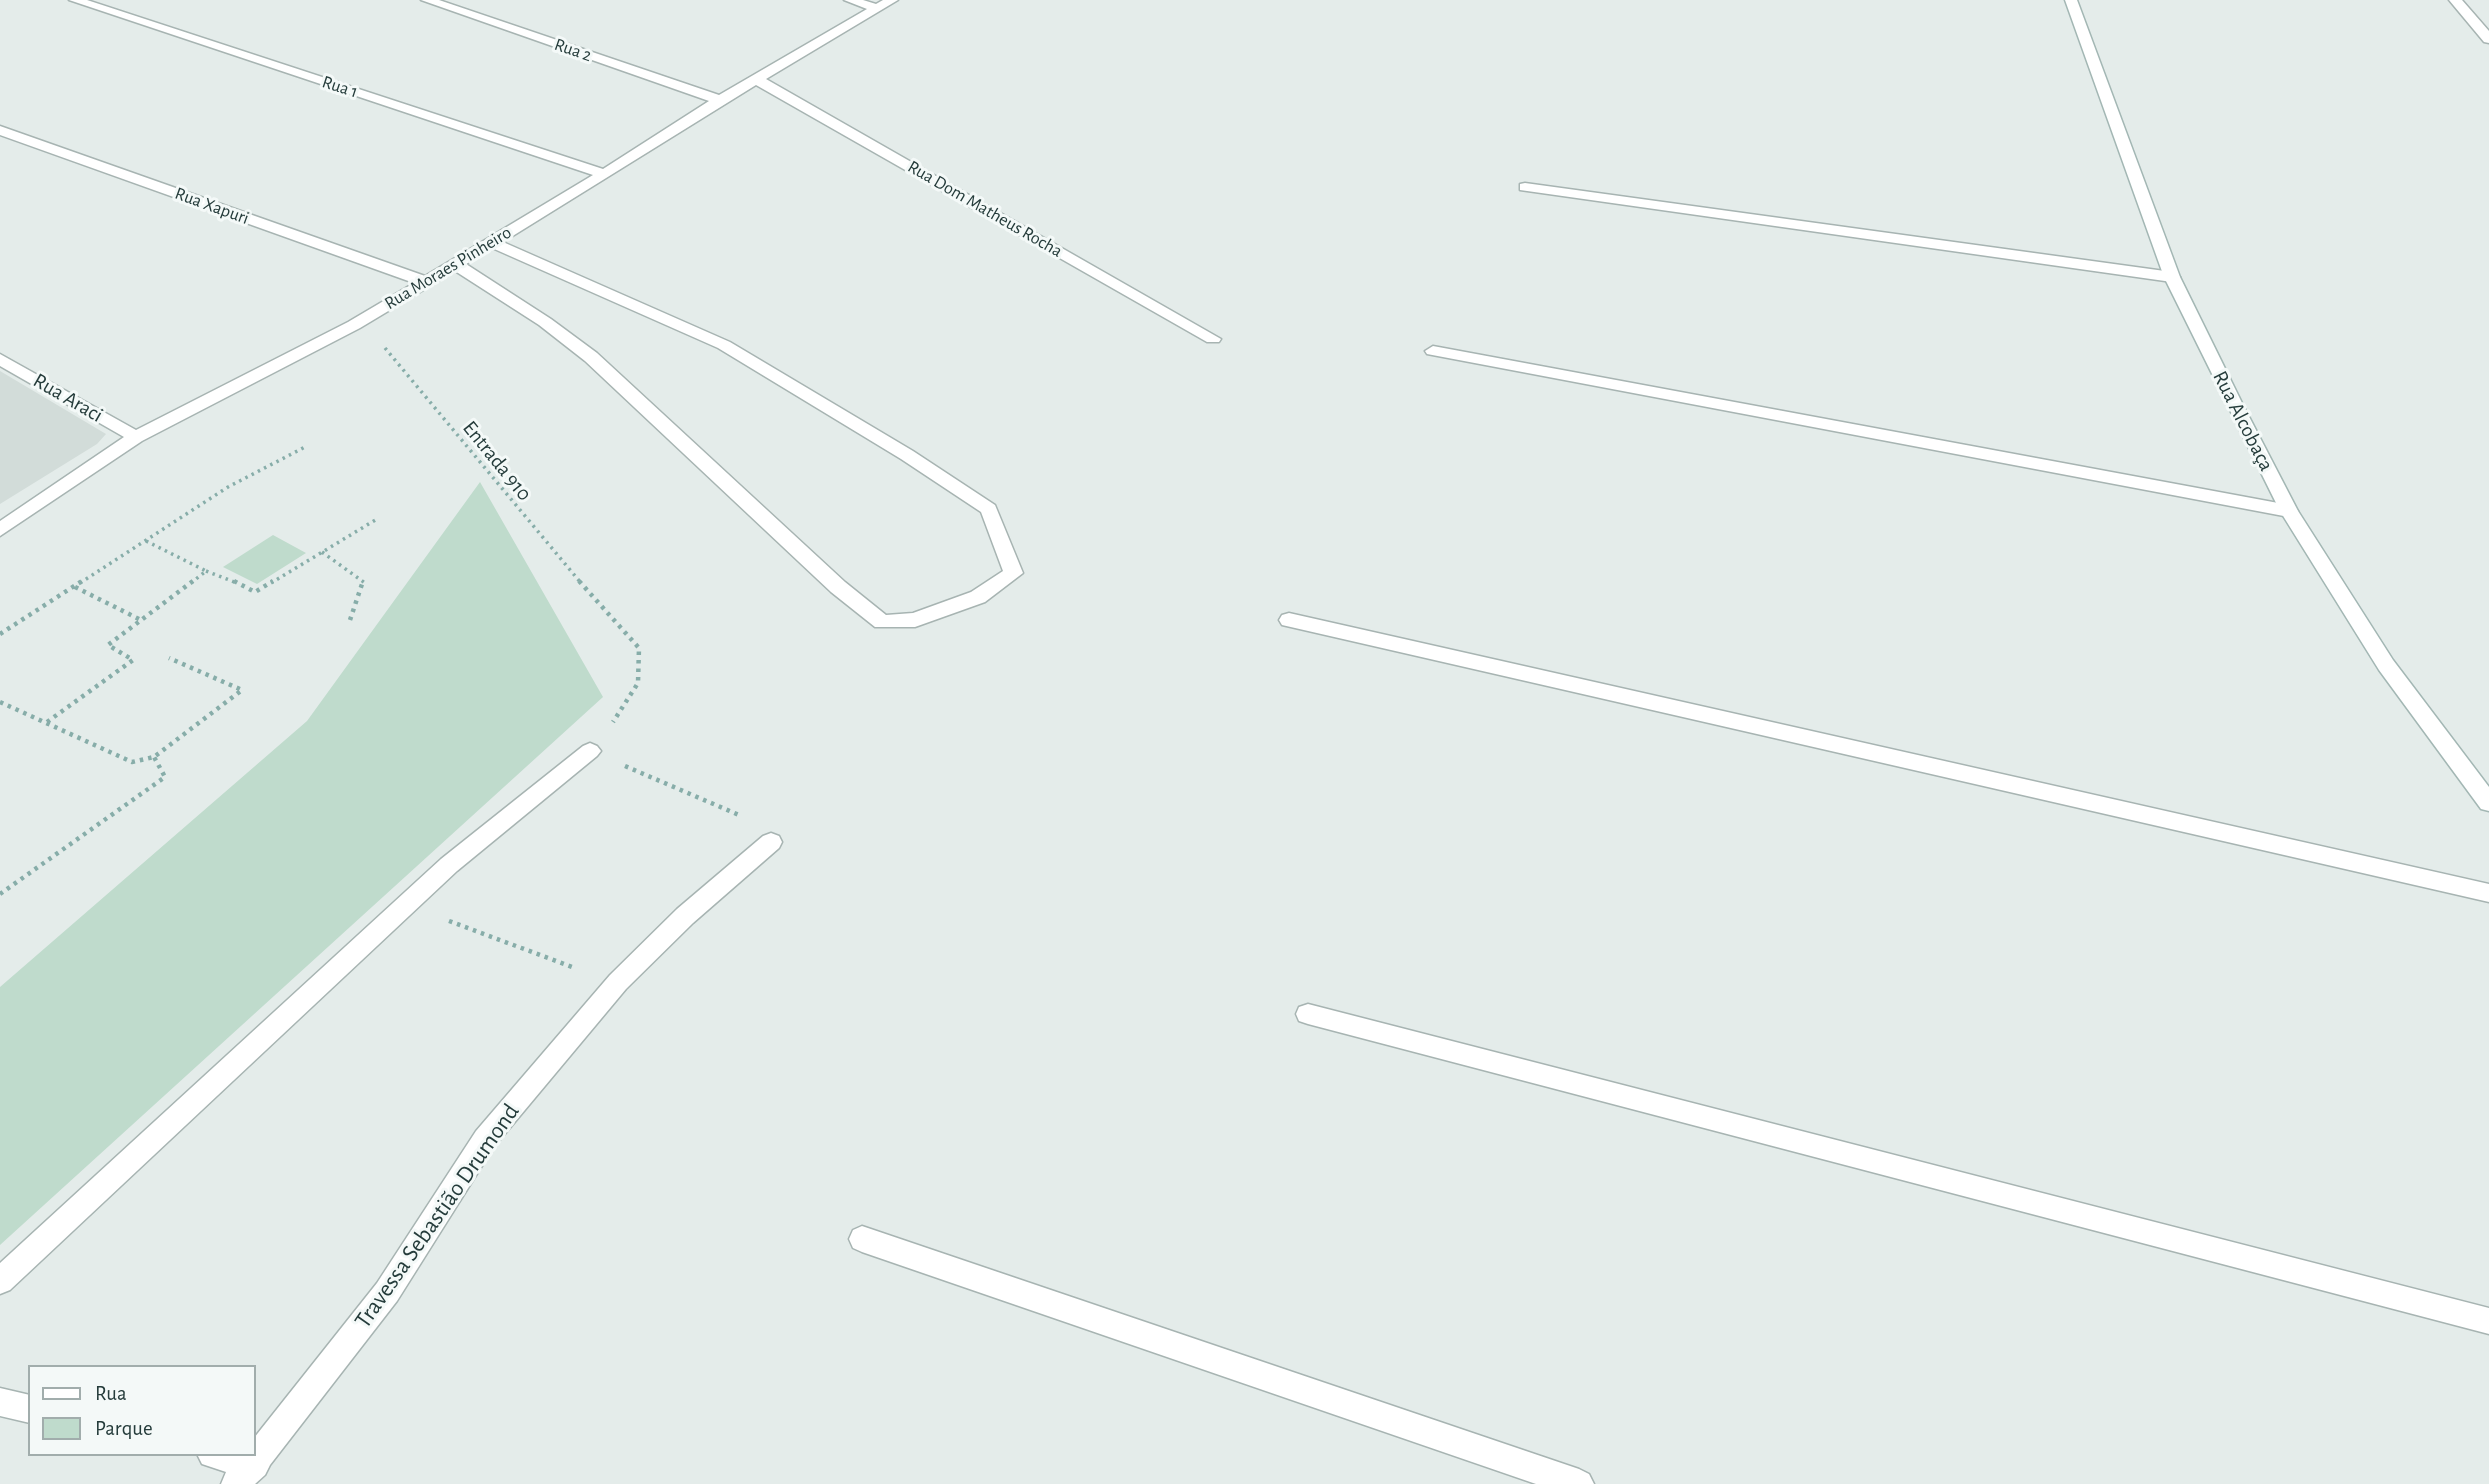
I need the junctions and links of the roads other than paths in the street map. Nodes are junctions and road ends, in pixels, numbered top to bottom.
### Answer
1 (75, 0) edge
2 (427, 0) edge
3 (850, 0) edge
4 (892, 0) edge
5 (2071, 0) edge
6 (2455, 0) edge
7 (878, 9) junction
8 (2489, 40) edge
9 (756, 79) junction
10 (720, 100) junction
11 (0, 130) edge
12 (605, 174) junction
13 (1525, 187) dead end
14 (490, 242) junction
15 (455, 264) junction
16 (2172, 277) junction
17 (424, 281) junction
18 (1213, 339) dead end
19 (1433, 351) dead end
20 (0, 359) edge
21 (136, 437) junction
22 (2289, 511) junction
23 (0, 530) edge
24 (1289, 620) dead end
25 (590, 751) road end
26 (2489, 803) edge
27 (771, 842) road end
28 (2489, 892) edge
29 (1308, 1014) dead end
30 (862, 1239) dead end
31 (0, 1281) edge
32 (2489, 1321) edge
33 (0, 1402) edge
34 (28, 1409) edge
35 (215, 1456) edge
36 (246, 1474) edge
37 (1579, 1484) edge

1 - 12 street, Rua 1
2 - 10 street, Rua 2
3 - 7 street
4 - 7 street, Rua Moraes Pinheiro
5 - 16 street, Rua Alcobaça
6 - 8 street
7 - 9 street, Rua Moraes Pinheiro
9 - 10 street, Rua Moraes Pinheiro
9 - 18 street, Rua Dom Matheus Rocha
10 - 12 street, Rua Moraes Pinheiro
11 - 17 street, Rua Xapuri
12 - 14 street, Rua Moraes Pinheiro
13 - 16 street
14 - 15 street, Rua Moraes Pinheiro
14 - 15 street
15 - 17 street, Rua Moraes Pinheiro
16 - 22 street, Rua Alcobaça
17 - 21 street, Rua Moraes Pinheiro
19 - 22 street
20 - 21 street, Rua Araci
21 - 23 street, Rua Moraes Pinheiro
22 - 26 street, Rua Alcobaça
24 - 28 street
25 - 31 street
27 - 36 street, Travessa Sebastião Drumond
29 - 32 street
30 - 37 street
33 - 34 street
35 - 36 street

